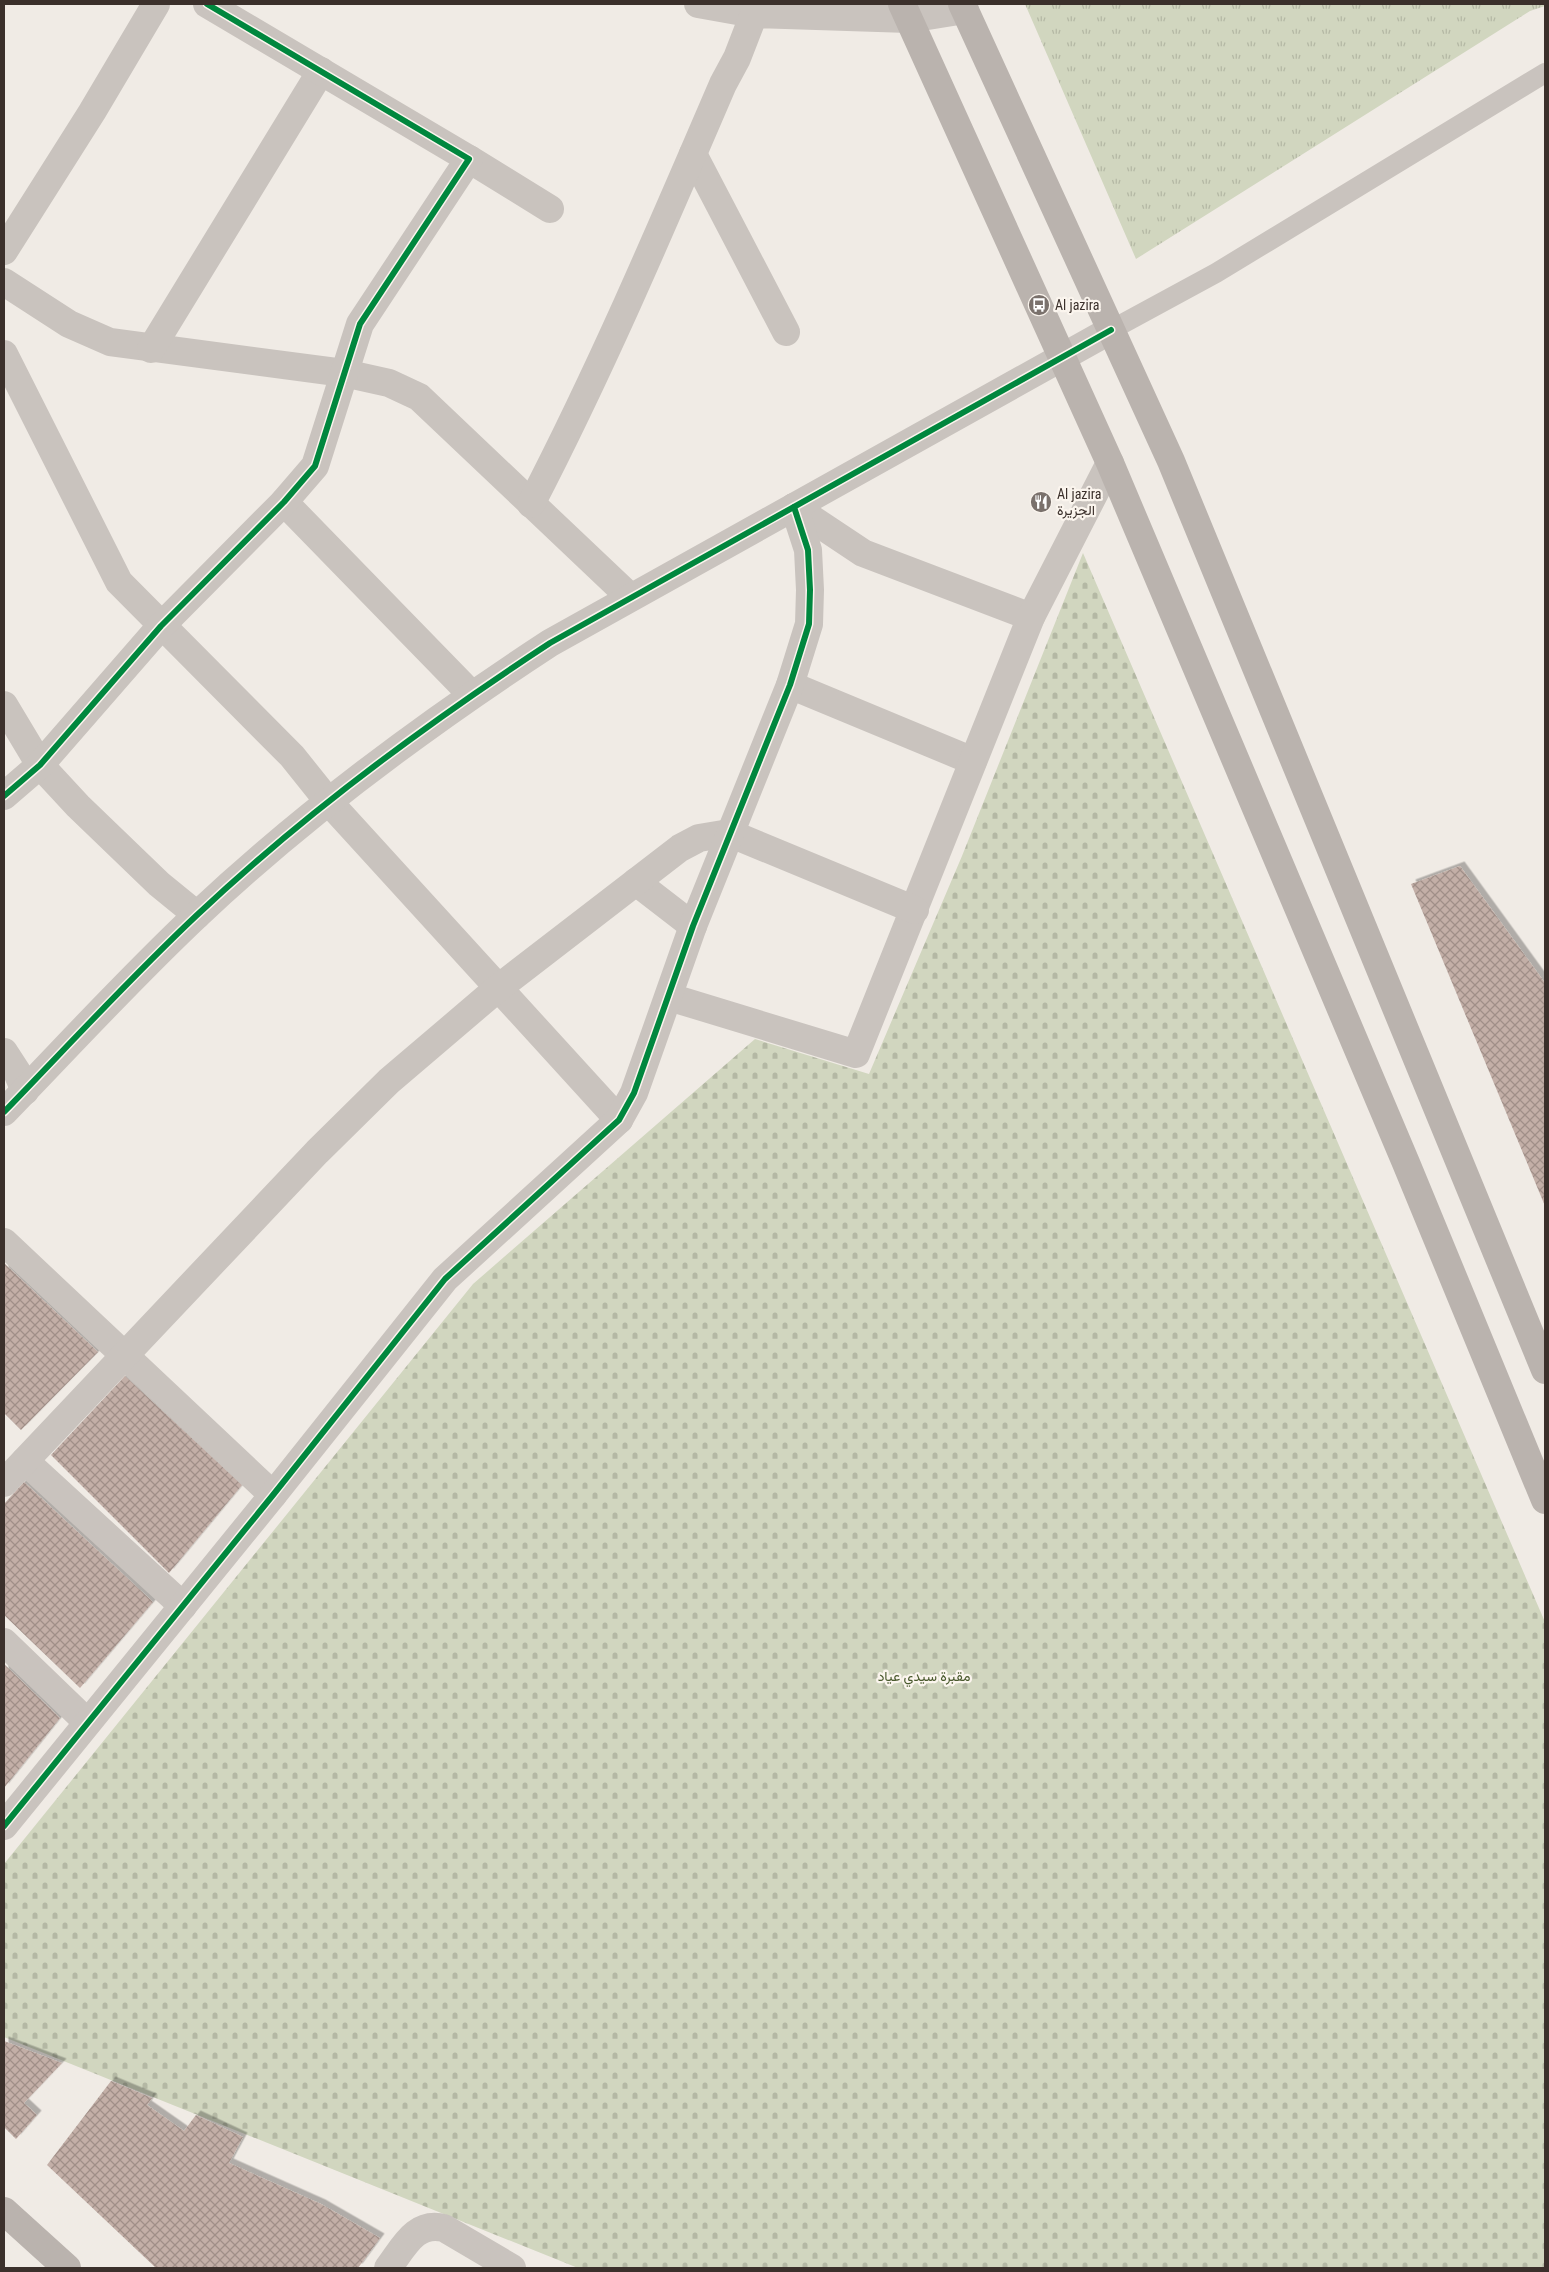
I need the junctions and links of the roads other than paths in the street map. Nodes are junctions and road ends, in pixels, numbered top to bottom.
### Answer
1 (156, 4) edge
2 (207, 4) edge
3 (698, 4) edge
4 (964, 7) edge
5 (906, 11) edge
6 (754, 14) junction
7 (321, 71) junction
8 (1545, 73) edge
9 (693, 154) junction
10 (469, 160) junction
11 (550, 208) dead end
12 (4, 251) edge
13 (8, 293) edge
14 (1111, 330) junction
15 (786, 332) dead end
16 (151, 349) junction
17 (4, 354) edge
18 (1062, 357) junction
19 (344, 373) junction
20 (1110, 463) junction
21 (284, 502) junction
22 (531, 504) junction
23 (794, 507) junction
24 (630, 597) junction
25 (1031, 618) junction
26 (160, 626) junction
27 (790, 685) junction
28 (471, 694) junction
29 (4, 705) edge
30 (973, 761) junction
31 (40, 765) junction
32 (4, 796) edge
33 (328, 801) junction
34 (729, 833) junction
35 (636, 882) junction
36 (915, 910) junction
37 (197, 915) junction
38 (693, 926) junction
39 (497, 989) junction
40 (668, 998) junction
41 (4, 1052) edge
42 (25, 1091) junction
43 (4, 1112) edge
44 (619, 1120) junction
45 (4, 1242) edge
46 (124, 1356) junction
47 (1545, 1370) edge
48 (25, 1460) junction
49 (4, 1482) edge
50 (273, 1495) junction
51 (1545, 1500) edge
52 (183, 1606) junction
53 (4, 1642) edge
54 (87, 1722) junction
55 (4, 1826) edge
56 (4, 2212) edge
57 (67, 2268) edge
58 (388, 2268) edge
59 (512, 2268) edge

1 - 12 street
2 - 7 street
3 - 6 street
4 - 5 street
4 - 14 main road
5 - 6 street
5 - 18 main road
6 - 9 street
7 - 10 street
7 - 16 street
8 - 14 lane
9 - 15 street
9 - 22 street
10 - 11 street
10 - 19 street
13 - 16 street
14 - 18 street
14 - 47 main road
16 - 19 street
17 - 26 street
18 - 20 main road
18 - 23 street
19 - 21 street
19 - 22 street
20 - 25 street
20 - 51 main road
21 - 26 street
21 - 28 street
22 - 24 street
23 - 24 street
23 - 25 street
23 - 27 street
24 - 28 street
25 - 30 street
26 - 31 street
26 - 33 street
27 - 30 street
27 - 34 street
28 - 33 street
29 - 31 street
30 - 36 street
31 - 32 street
31 - 37 street
33 - 37 street
33 - 39 street
34 - 35 street
34 - 36 street
34 - 38 street
35 - 38 street
35 - 39 street
36 - 40 street
37 - 42 street
38 - 40 street
39 - 44 street
39 - 46 street
40 - 44 street
41 - 42 street
42 - 43 street
44 - 50 street
45 - 46 street
46 - 48 street
46 - 50 street
48 - 49 street
48 - 52 street
50 - 52 street
52 - 54 street
53 - 54 street
54 - 55 street
56 - 57 main road
58 - 59 street

